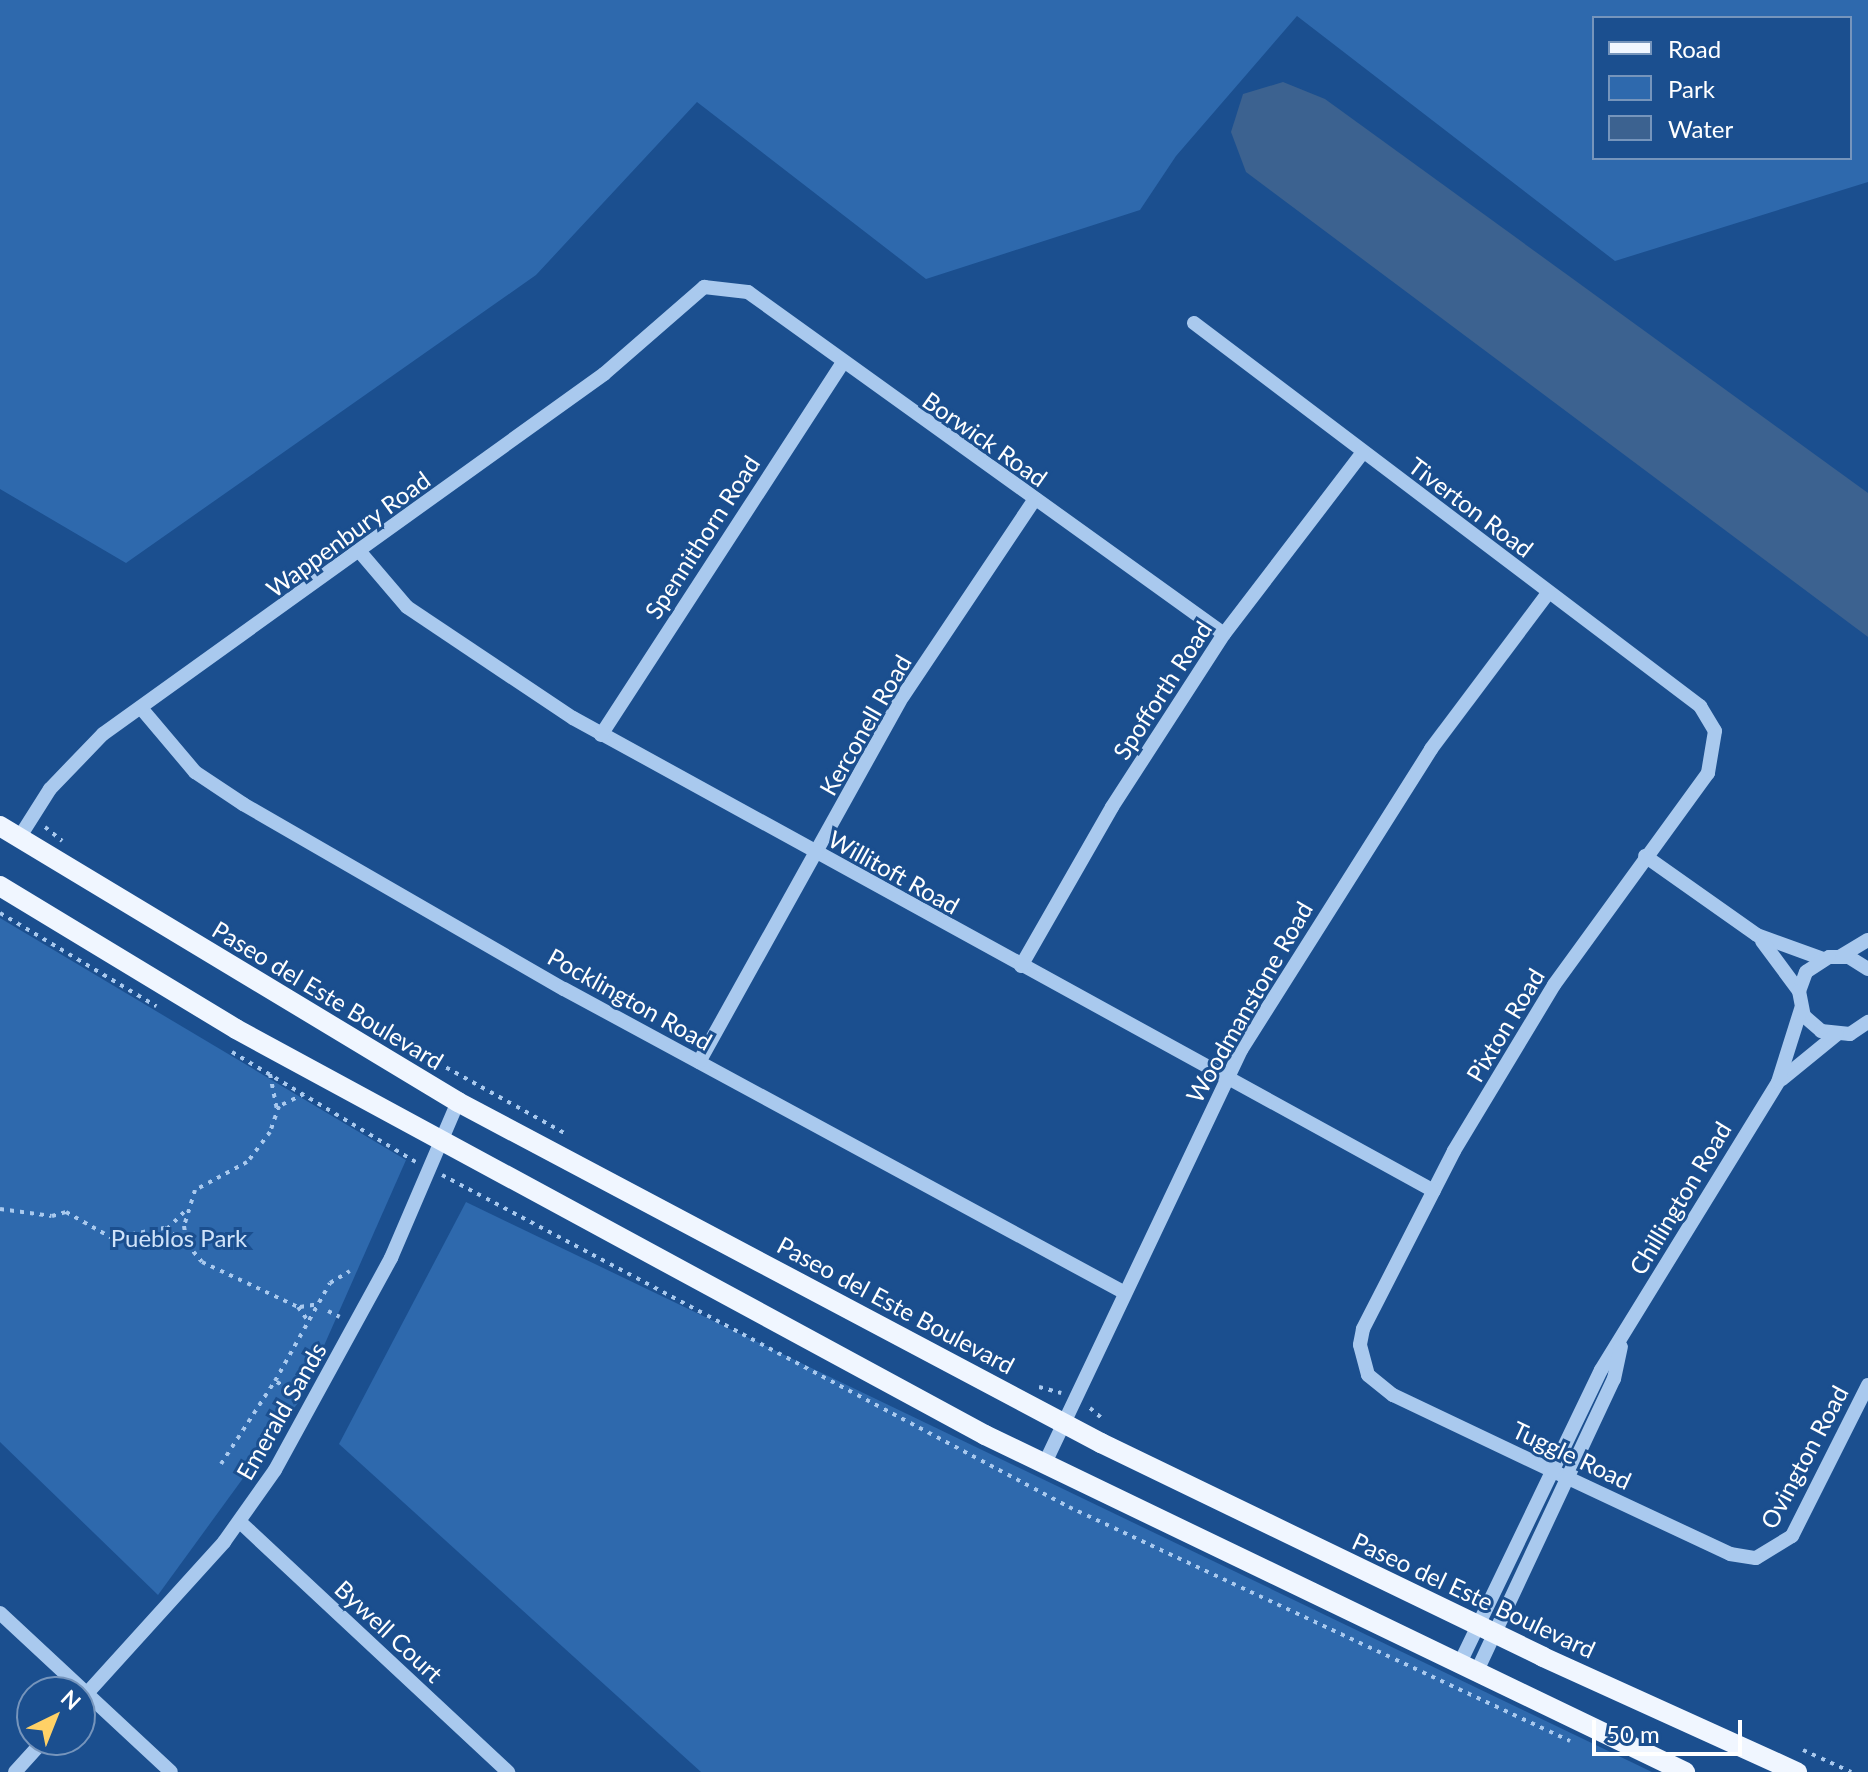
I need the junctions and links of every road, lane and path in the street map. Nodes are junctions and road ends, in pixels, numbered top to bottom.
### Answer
1 (719, 284) joint
2 (1194, 323) dead end
3 (841, 365) junction
4 (1363, 452) junction
5 (1034, 500) junction
6 (360, 552) junction
7 (1548, 593) junction
8 (1224, 634) junction
9 (141, 708) junction
10 (1715, 731) joint
11 (601, 735) junction
12 (0, 826) edge
13 (50, 830) dead end
14 (19, 838) junction
15 (66, 846) dead end
16 (816, 855) junction
17 (1645, 856) junction
18 (0, 886) edge
19 (1757, 935) junction
20 (1868, 940) edge
21 (1841, 956) junction
22 (1823, 959) junction
23 (1021, 966) junction
24 (1868, 969) edge
25 (1799, 991) junction
26 (1801, 1009) junction
27 (1868, 1022) edge
28 (1843, 1034) junction
29 (1868, 1036) edge
30 (416, 1051) dead end
31 (699, 1062) junction
32 (270, 1074) dead end
33 (1227, 1078) junction
34 (1778, 1082) junction
35 (304, 1094) dead end
36 (458, 1102) junction
37 (277, 1110) junction
38 (568, 1135) dead end
39 (443, 1144) junction
40 (1434, 1191) junction
41 (0, 1209) edge
42 (187, 1209) junction
43 (167, 1229) junction
44 (187, 1244) junction
45 (350, 1271) dead end
46 (1125, 1293) junction
47 (319, 1304) junction
48 (298, 1307) junction
49 (328, 1311) dead end
50 (341, 1318) dead end
51 (309, 1322) junction
52 (1623, 1339) junction
53 (1362, 1360) joint
54 (275, 1381) junction
55 (1028, 1383) dead end
56 (1868, 1385) edge
57 (289, 1389) dead end
58 (1056, 1391) dead end
59 (1063, 1423) junction
60 (221, 1464) dead end
61 (1044, 1465) junction
62 (1550, 1469) junction
63 (1568, 1478) junction
64 (240, 1522) junction
65 (1778, 1549) joint
66 (0, 1613) edge
67 (1486, 1630) junction
68 (1468, 1669) junction
69 (62, 1676) edge
70 (96, 1683) edge
71 (96, 1708) edge
72 (30, 1756) edge
73 (15, 1772) edge
74 (171, 1772) edge
75 (508, 1772) edge
76 (1685, 1772) edge
77 (1797, 1772) edge

1 - 3 street, Borwick Road
1 - 6 street, Wappenbury Road
2 - 4 street, Tiverton Road
3 - 5 street, Borwick Road
3 - 11 street, Spennithorn Road
4 - 7 street, Tiverton Road
4 - 8 street, Spofforth Road
5 - 8 street, Borwick Road
5 - 16 street, Kerconell Road
6 - 9 street, Wappenbury Road
6 - 11 street, Willitoft Road
7 - 10 street, Tiverton Road
7 - 33 street, Woodmanstone Road
8 - 23 street, Spofforth Road
9 - 14 street, Wappenbury Road
9 - 31 street, Pocklington Road
10 - 17 street, Pixton Road
11 - 16 street, Willitoft Road
12 - 14 main road, Paseo del Este Boulevard
13 - 15 path
14 - 36 main road, Paseo del Este Boulevard
16 - 23 street, Willitoft Road
16 - 31 street, Kerconell Road
17 - 19 street
17 - 40 street, Pixton Road
18 - 39 main road
19 - 22 street
19 - 25 street
20 - 21 street
21 - 22 street
21 - 24 street
22 - 25 street
23 - 33 street, Willitoft Road
25 - 26 street
26 - 28 street
26 - 34 street, Chillington Road
27 - 28 street, Chillington Road
28 - 29 street
28 - 34 street, Chillington Road
30 - 38 path
31 - 46 street, Pocklington Road
32 - 37 path
33 - 40 street, Willitoft Road
33 - 46 street, Woodmanstone Road
34 - 52 street, Chillington Road
35 - 37 path
36 - 39 street, Emerald Sands
36 - 59 main road, Paseo del Este Boulevard
37 - 42 path
39 - 61 main road
39 - 64 street, Emerald Sands
40 - 53 street, Pixton Road
41 - 43 path
42 - 43 path
42 - 44 path
43 - 44 path
44 - 48 path
45 - 47 path
46 - 59 street, Woodmanstone Road
47 - 48 path
47 - 51 path
48 - 51 path
49 - 50 path
51 - 54 path
52 - 62 street, Chillington Road
52 - 63 street, Chillington Road
53 - 62 street, Tuggle Road
54 - 57 path
54 - 60 path
55 - 58 path
56 - 65 street, Ovington Road
59 - 61 street, Woodmanstone Road
59 - 67 main road, Paseo del Este Boulevard
61 - 68 main road
62 - 63 street, Tuggle Road
62 - 67 street, Chillington Road
63 - 65 street, Tuggle Road
63 - 67 street, Chillington Road
64 - 70 street, Emerald Sands
64 - 75 street, Bywell Court
66 - 69 street
67 - 68 street, Chillington Road
67 - 77 main road, Paseo del Este Boulevard
68 - 76 main road
71 - 74 street
72 - 73 street

